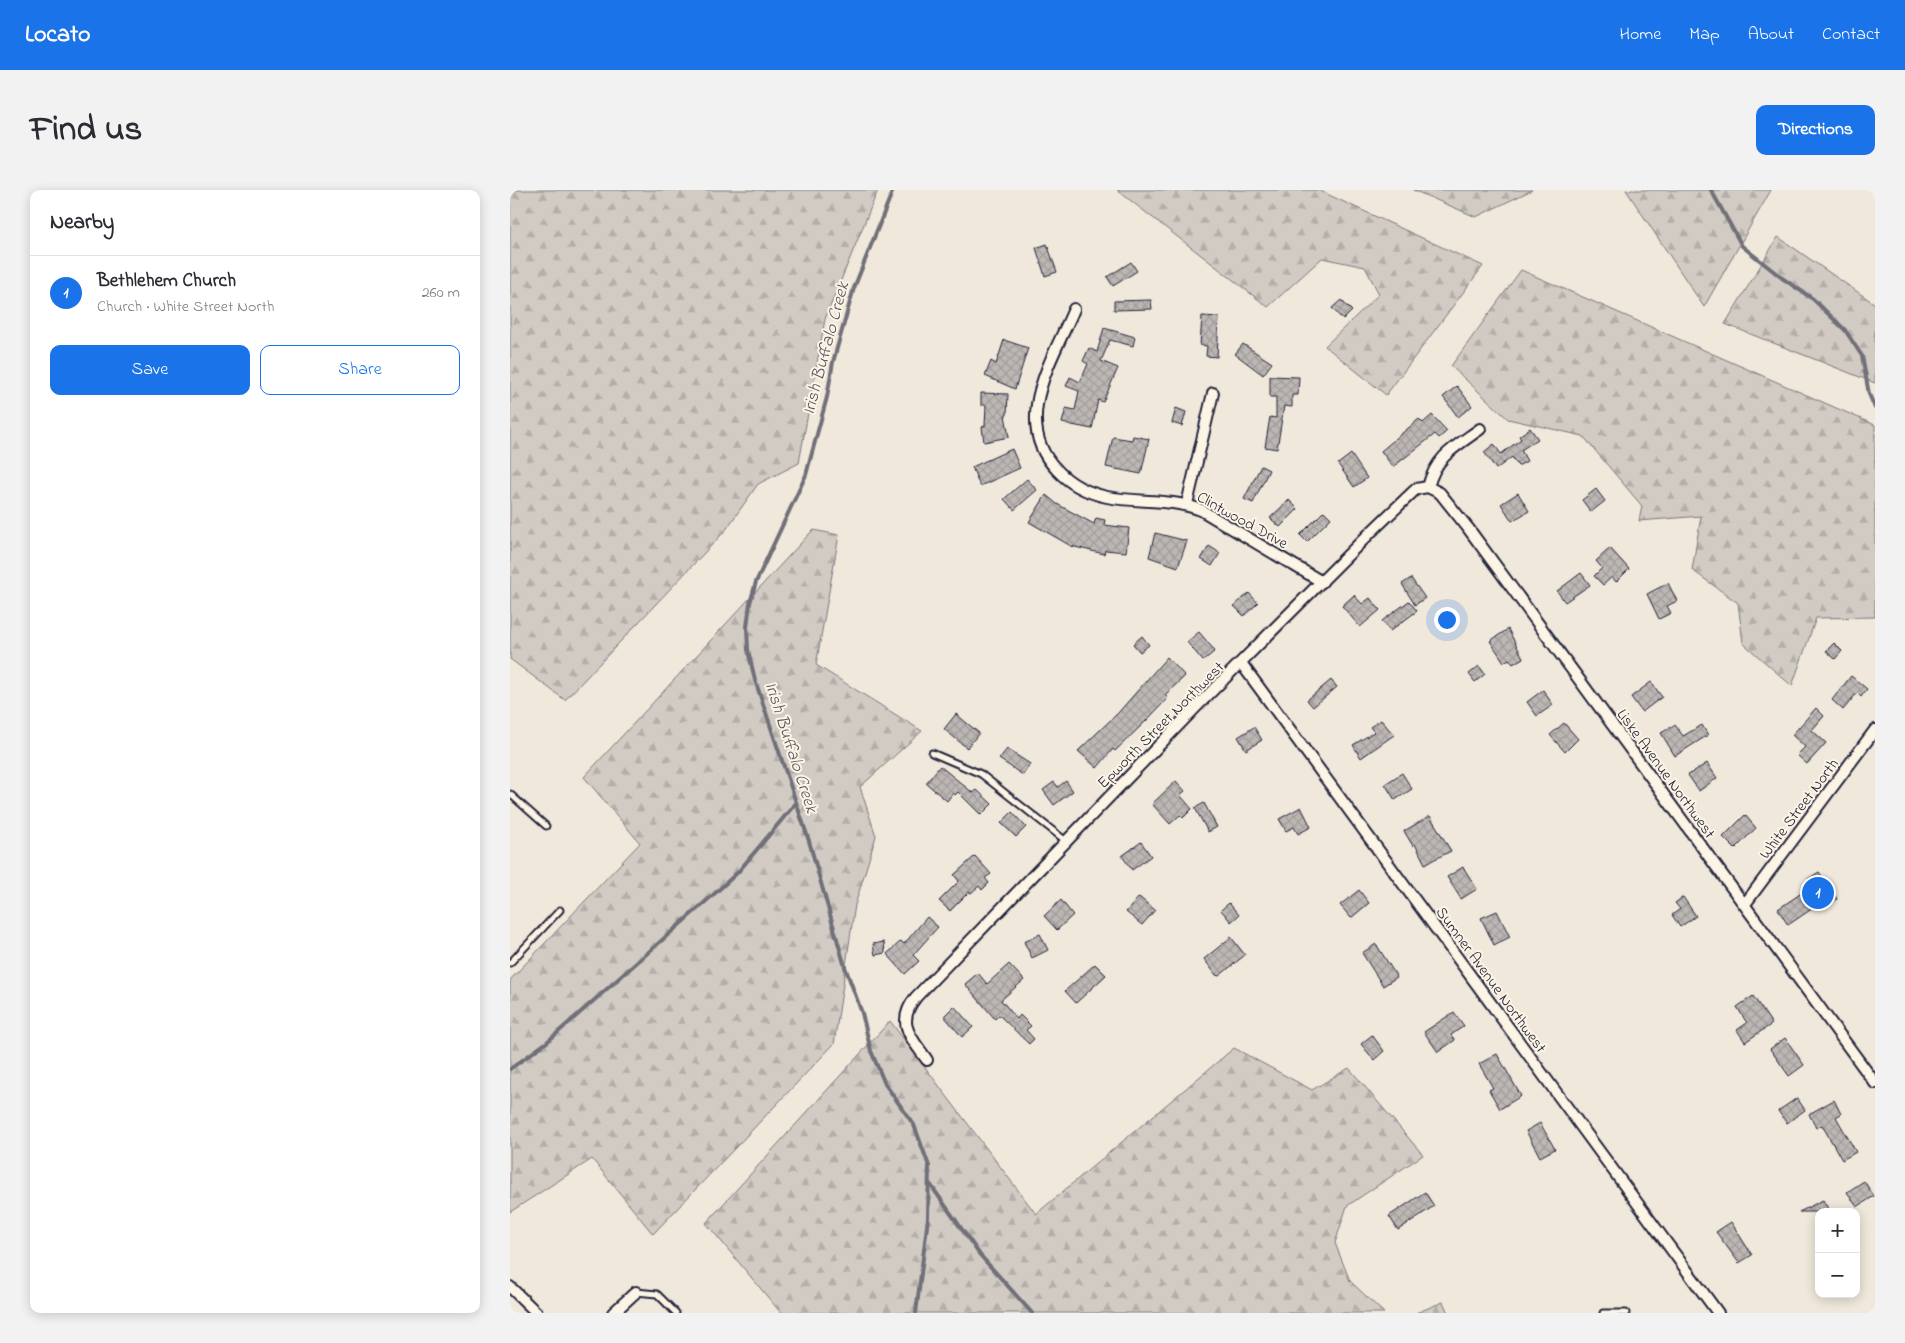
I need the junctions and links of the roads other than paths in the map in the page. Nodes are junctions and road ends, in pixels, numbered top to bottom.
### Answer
1 (1074, 309) dead end
2 (1213, 393) dead end
3 (1480, 430) dead end
4 (1428, 487) junction
5 (1187, 504) junction
6 (1322, 582) junction
7 (1241, 664) junction
8 (1875, 730) edge
9 (932, 753) dead end
10 (510, 794) edge
11 (546, 826) dead end
12 (1066, 841) junction
13 (1745, 904) junction
14 (560, 910) dead end
15 (510, 964) edge
16 (928, 1060) dead end
17 (1875, 1083) edge
18 (510, 1288) edge
19 (636, 1292) joint
20 (537, 1313) edge
21 (613, 1313) edge
22 (676, 1313) edge
23 (1603, 1313) edge
24 (1626, 1313) edge
25 (1718, 1313) edge

1 - 5 street, Clintwood Drive
2 - 5 street
3 - 4 street
4 - 6 street, Epworth Street Northwest
4 - 13 street, Liske Avenue Northwest
5 - 6 street, Clintwood Drive
6 - 7 street, Epworth Street Northwest
7 - 12 street, Epworth Street Northwest
7 - 25 street, Sumner Avenue Northwest
8 - 13 street, White Street North
9 - 12 lane
10 - 11 lane
12 - 16 street, Epworth Street Northwest
13 - 17 street, Liske Avenue Northwest
14 - 15 lane
18 - 20 street
19 - 21 street
19 - 22 lane
23 - 24 lane

